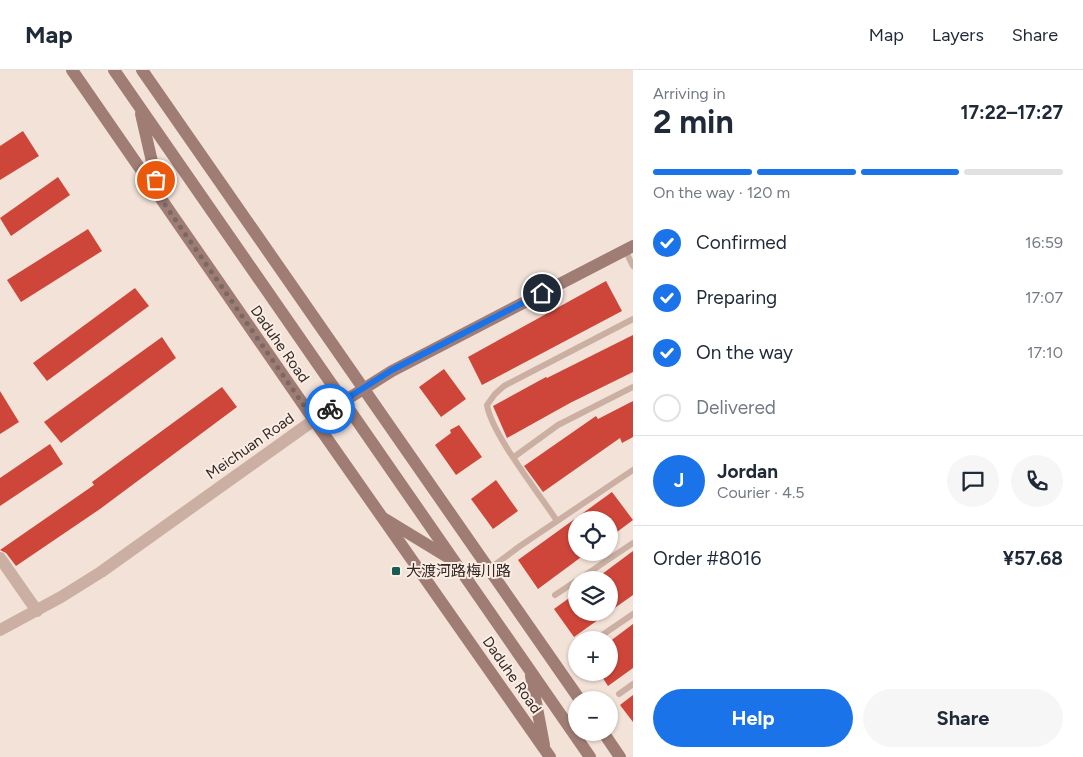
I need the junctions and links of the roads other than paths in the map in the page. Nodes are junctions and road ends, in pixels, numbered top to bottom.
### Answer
1 (72, 70) edge
2 (114, 70) edge
3 (142, 70) edge
4 (139, 106) junction
5 (161, 199) junction
6 (629, 248) edge
7 (633, 266) edge
8 (633, 319) edge
9 (633, 387) edge
10 (363, 388) junction
11 (342, 400) junction
12 (314, 420) junction
13 (514, 457) junction
14 (633, 470) edge
15 (381, 516) junction
16 (557, 521) junction
17 (633, 543) edge
18 (0, 558) edge
19 (454, 561) junction
20 (488, 570) junction
21 (592, 571) edge
22 (568, 587) edge
23 (555, 595) dead end
24 (37, 611) junction
25 (633, 614) edge
26 (0, 630) edge
27 (608, 631) edge
28 (530, 671) junction
29 (633, 684) edge
30 (574, 691) edge
31 (619, 694) dead end
32 (608, 741) edge
33 (547, 754) edge
34 (590, 757) edge
35 (620, 757) edge

1 - 5 main road, Daduhe Road
2 - 4 main road, Daduhe Road
3 - 10 main road
4 - 5 main road
4 - 11 main road, Daduhe Road
5 - 12 main road, Daduhe Road
6 - 7 lane
6 - 10 main road, Meichuan Road
8 - 13 lane
9 - 13 lane
10 - 11 main road, Meichuan Road
10 - 20 main road
11 - 12 main road, Meichuan Road
11 - 19 main road, Daduhe Road
12 - 15 main road, Daduhe Road
12 - 24 street, Meichuan Road
13 - 16 lane
14 - 16 lane
15 - 19 main road
15 - 33 main road, Daduhe Road
16 - 20 lane
17 - 21 lane
18 - 24 street
19 - 28 main road, Daduhe Road
20 - 30 main road
22 - 23 lane
24 - 26 street, Meichuan Road
25 - 27 lane
28 - 33 main road
28 - 34 main road, Daduhe Road
29 - 31 lane
32 - 35 main road

